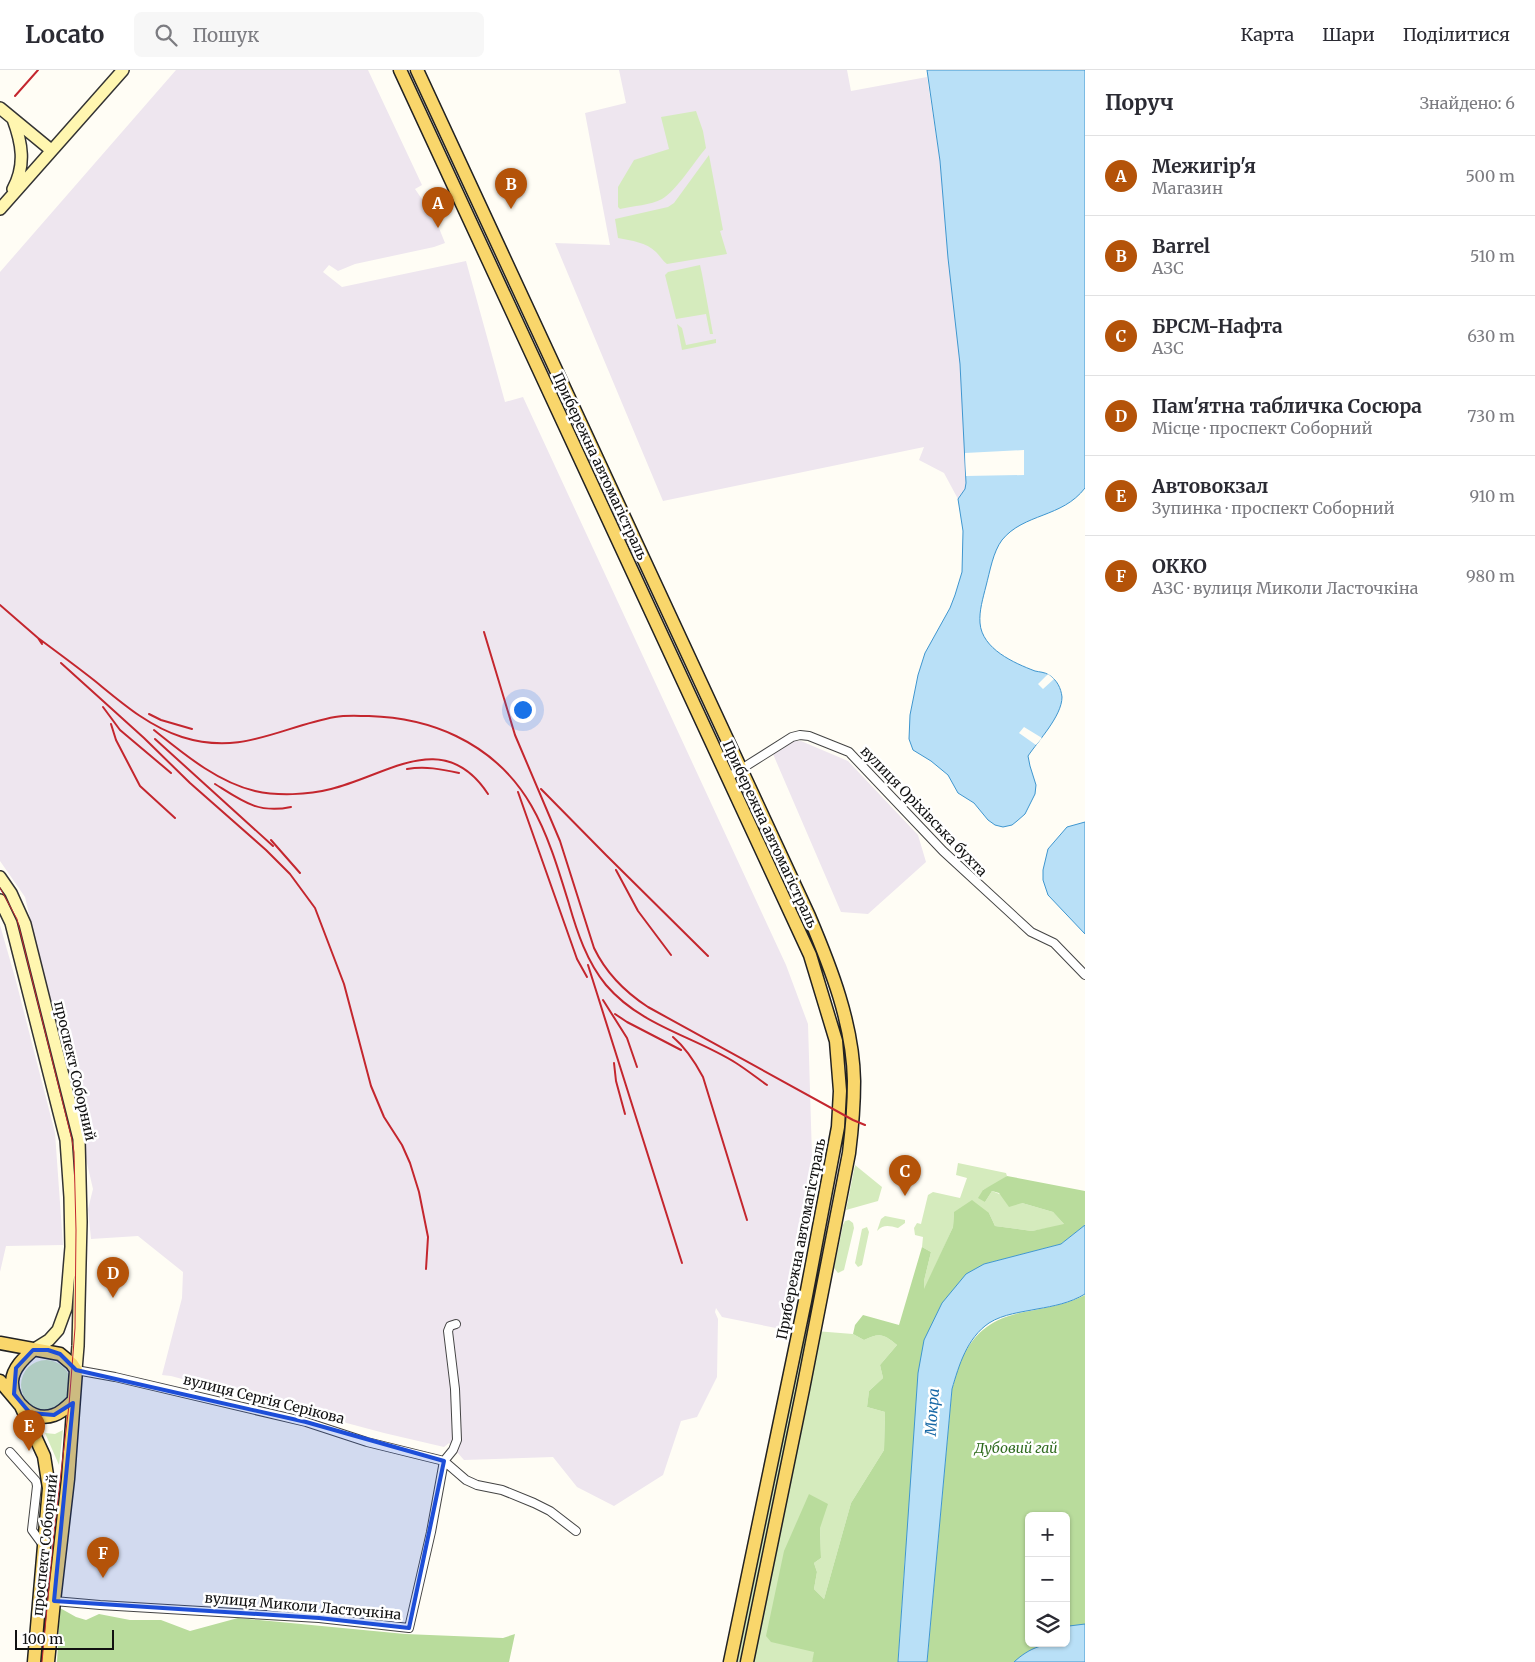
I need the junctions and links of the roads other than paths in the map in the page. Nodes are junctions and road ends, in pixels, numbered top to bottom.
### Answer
1 (123, 70) edge
2 (400, 70) edge
3 (417, 70) edge
4 (0, 108) edge
5 (12, 119) junction
6 (51, 150) junction
7 (4, 205) edge
8 (490, 230) junction
9 (476, 238) junction
10 (506, 262) junction
11 (493, 271) junction
12 (740, 770) junction
13 (727, 778) junction
14 (0, 877) edge
15 (11, 893) junction
16 (0, 900) edge
17 (1085, 975) edge
18 (805, 1301) junction
19 (820, 1304) junction
20 (456, 1324) dead end
21 (799, 1327) junction
22 (815, 1331) junction
23 (0, 1343) edge
24 (33, 1350) junction
25 (76, 1370) junction
26 (0, 1381) edge
27 (73, 1401) junction
28 (21, 1406) junction
29 (10, 1452) dead end
30 (444, 1461) junction
31 (576, 1532) dead end
32 (43, 1546) junction
33 (54, 1601) junction
34 (34, 1656) edge
35 (49, 1656) edge
36 (730, 1662) edge
37 (747, 1662) edge

1 - 6 main road
2 - 9 main road, Прибережна автомагістраль
3 - 8 main road, Прибережна автомагістраль
4 - 5 main road
5 - 6 main road
5 - 7 main road
6 - 7 main road
8 - 9 main road
8 - 10 main road, Прибережна автомагістраль
9 - 11 main road, Прибережна автомагістраль
10 - 11 main road
10 - 12 main road, Прибережна автомагістраль
11 - 13 main road, Прибережна автомагістраль
12 - 13 street, вулиця Оріхівська бухта
12 - 17 street, вулиця Оріхівська бухта
12 - 19 main road, Прибережна автомагістраль
13 - 18 main road, Прибережна автомагістраль
14 - 15 main road, проспект Соборний
15 - 16 main road
15 - 25 main road, проспект Соборний
16 - 24 main road, проспект Соборний
18 - 19 main road
18 - 21 main road, Прибережна автомагістраль
19 - 22 main road, Прибережна автомагістраль
20 - 30 street, вулиця Миколи Ласточкіна
21 - 22 main road
21 - 36 main road, Прибережна автомагістраль
22 - 37 main road, Прибережна автомагістраль
23 - 24 main road
24 - 25 main road
24 - 28 main road
25 - 27 main road
25 - 30 street, вулиця Сергія Серікова
26 - 28 main road
27 - 28 main road
27 - 33 main road, проспект Соборний
28 - 32 main road, проспект Соборний
29 - 32 street
30 - 31 street
30 - 33 street, вулиця Миколи Ласточкіна
32 - 34 main road, проспект Соборний
33 - 35 main road, проспект Соборний

